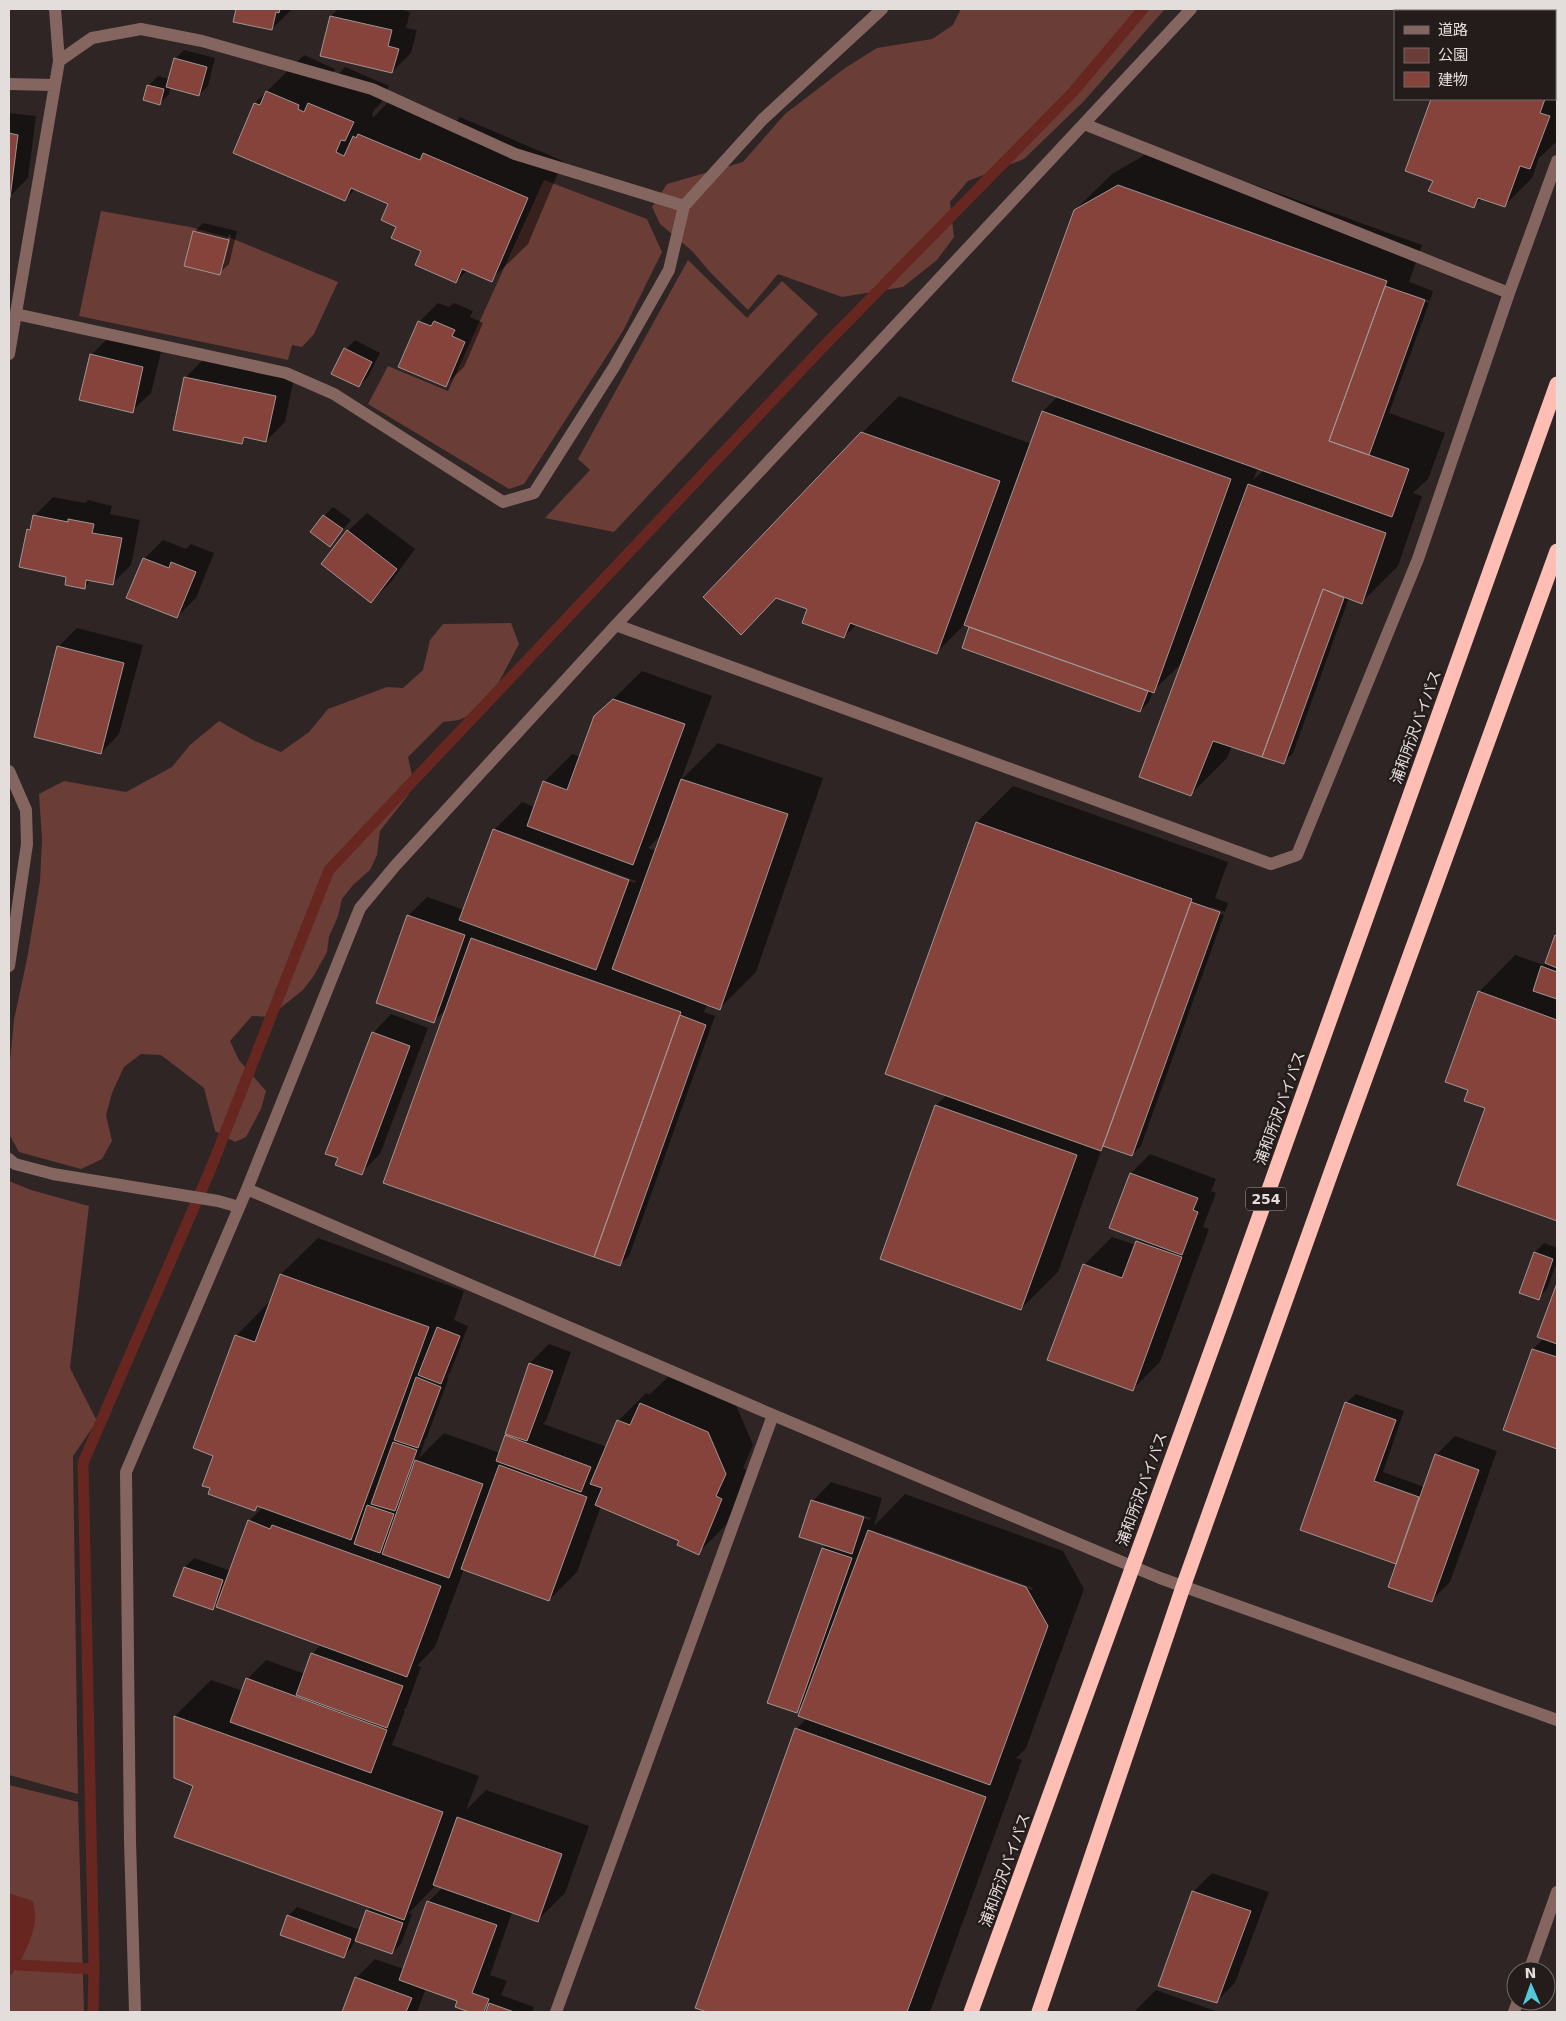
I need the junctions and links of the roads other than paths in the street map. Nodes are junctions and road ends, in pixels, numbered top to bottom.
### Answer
1 (55, 9) edge
2 (882, 9) edge
3 (1191, 9) edge
4 (59, 61) junction
5 (9, 84) edge
6 (54, 85) junction
7 (1084, 124) junction
8 (1557, 160) edge
9 (684, 206) junction
10 (1509, 293) junction
11 (16, 314) junction
12 (9, 354) edge
13 (1557, 384) edge
14 (1557, 551) edge
15 (616, 625) junction
16 (9, 771) edge
17 (9, 966) edge
18 (9, 1160) edge
19 (247, 1189) junction
20 (240, 1207) junction
21 (773, 1415) junction
22 (1132, 1566) junction
23 (1183, 1587) junction
24 (1557, 1720) edge
25 (1557, 1892) edge
26 (1533, 1961) edge
27 (135, 2012) edge
28 (556, 2012) edge
29 (971, 2012) edge
30 (1040, 2012) edge

1 - 4 street
2 - 9 street
3 - 7 street
4 - 6 street
4 - 9 street
5 - 6 street
6 - 11 street
7 - 10 street
7 - 15 street
8 - 10 street
9 - 11 street
10 - 15 street
11 - 12 street
13 - 22 highway, 浦和所沢バイパス / 254
14 - 23 highway
15 - 19 street
16 - 17 street
18 - 20 street
19 - 20 street
19 - 21 street
20 - 27 street
21 - 22 street
21 - 28 street
22 - 23 street
22 - 29 highway, 浦和所沢バイパス / 254
23 - 24 street
23 - 30 highway
25 - 26 street

